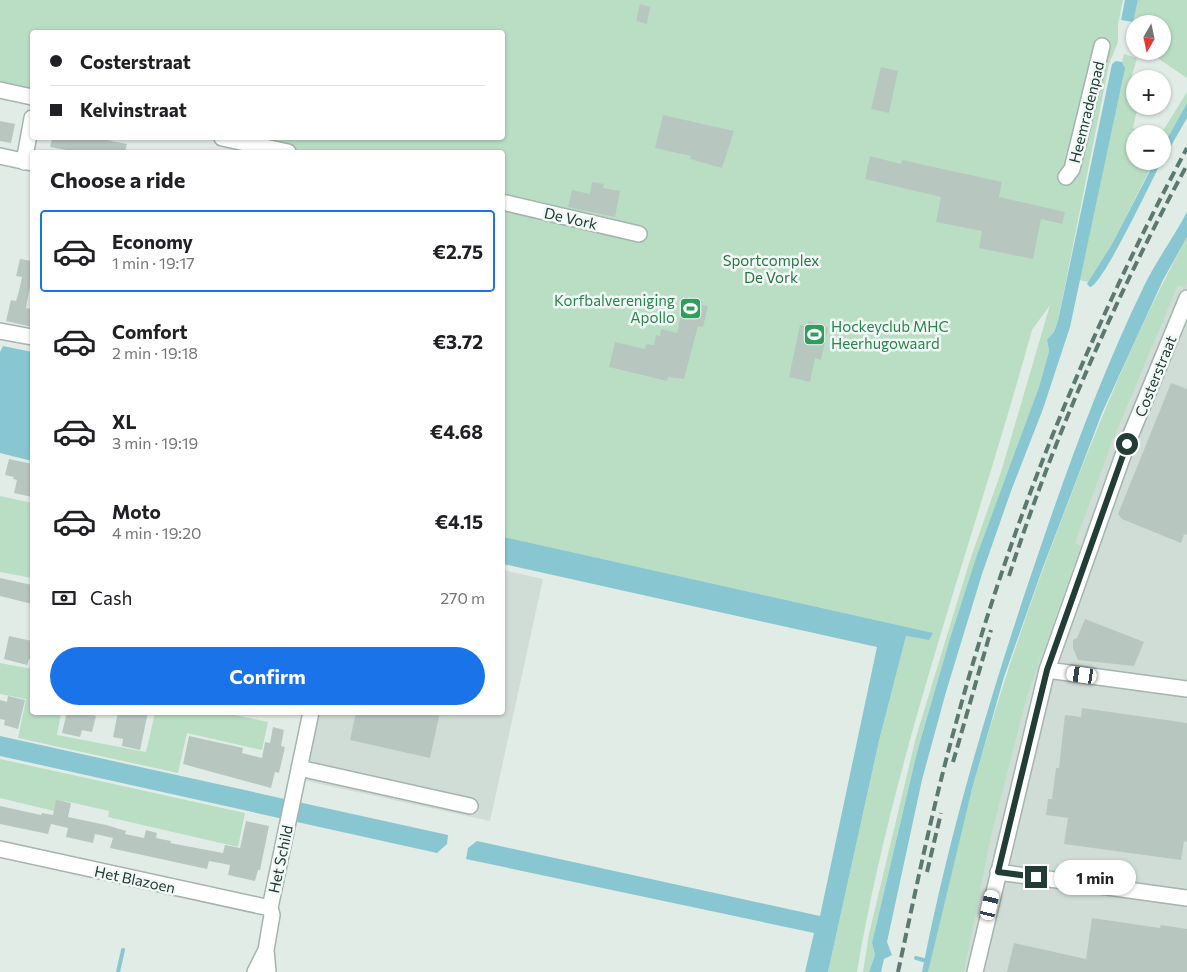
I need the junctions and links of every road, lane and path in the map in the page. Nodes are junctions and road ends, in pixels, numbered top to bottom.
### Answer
1 (1102, 46) dead end
2 (0, 90) edge
3 (30, 97) edge
4 (30, 140) edge
5 (231, 140) edge
6 (279, 150) edge
7 (0, 156) edge
8 (28, 162) edge
9 (1066, 177) dead end
10 (505, 203) edge
11 (639, 234) dead end
12 (1187, 298) edge
13 (0, 330) edge
14 (30, 337) edge
15 (1047, 670) junction
16 (1187, 689) edge
17 (310, 715) edge
18 (300, 768) junction
19 (470, 806) dead end
20 (0, 849) edge
21 (998, 872) junction
22 (1187, 898) edge
23 (270, 908) junction
24 (266, 950) junction
25 (256, 972) edge
26 (268, 972) edge
27 (975, 972) edge

1 - 9 street, Heemradenpad
2 - 3 street
4 - 8 street
5 - 6 street
7 - 8 street
10 - 11 street, De Vork
12 - 15 street, Costerstraat
13 - 14 street
15 - 16 street
15 - 21 street, Costerstraat
17 - 18 street, Het Schild
18 - 19 street
18 - 23 street, Het Schild
20 - 23 street, Het Blazoen
21 - 22 street
21 - 27 street, Costerstraat
23 - 24 street, Het Schild
24 - 25 street, Het Schild
24 - 26 street, Het Schild

